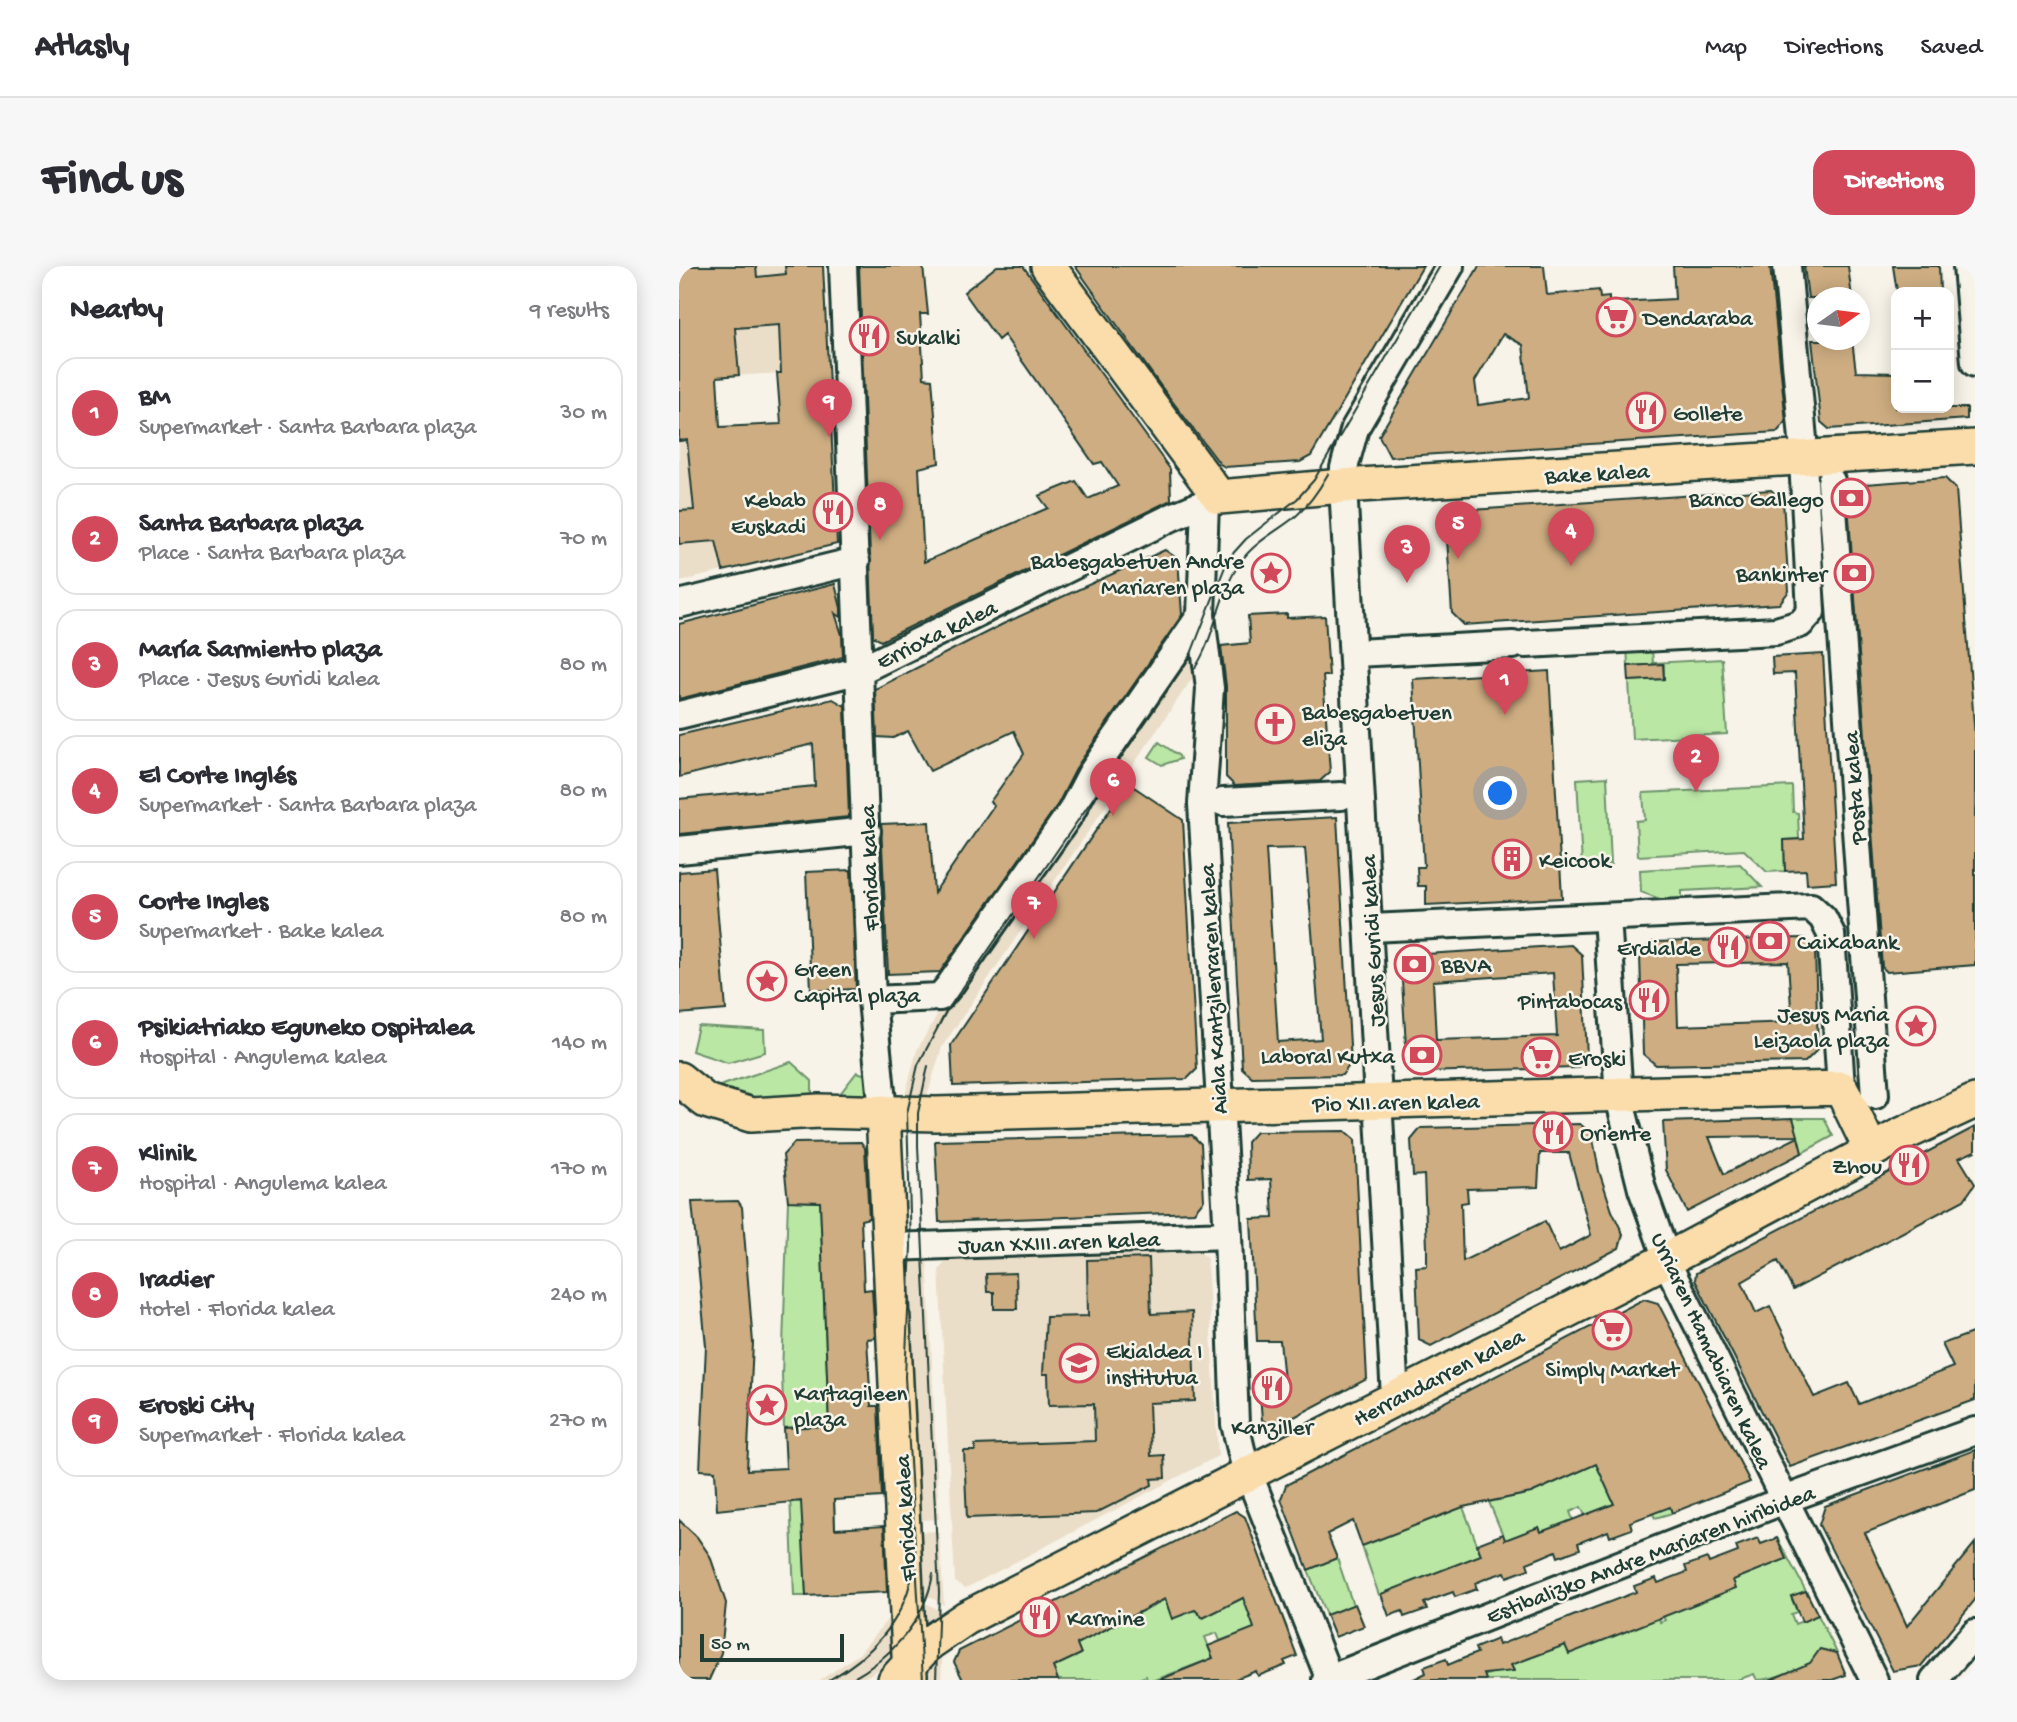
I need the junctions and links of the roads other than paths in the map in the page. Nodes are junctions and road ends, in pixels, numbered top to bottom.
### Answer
1 (843, 266) edge
2 (1048, 266) edge
3 (1450, 266) edge
4 (1787, 266) edge
5 (1967, 266) edge
6 (1975, 363) edge
7 (1975, 447) edge
8 (1803, 449) junction
9 (1831, 481) dead end
10 (1343, 486) junction
11 (1212, 500) junction
12 (856, 561) junction
13 (679, 604) edge
14 (1201, 615) junction
15 (1355, 653) junction
16 (861, 670) junction
17 (679, 715) edge
18 (1341, 796) dead end
19 (1223, 802) dead end
20 (867, 831) junction
21 (679, 850) edge
22 (1607, 917) junction
23 (1371, 928) junction
24 (873, 1000) junction
25 (679, 1079) edge
26 (1841, 1088) junction
27 (1875, 1095) dead end
28 (1619, 1097) junction
29 (1975, 1101) edge
30 (1381, 1102) junction
31 (1219, 1105) junction
32 (679, 1106) edge
33 (884, 1120) junction
34 (1871, 1150) junction
35 (1228, 1235) junction
36 (891, 1247) junction
37 (1668, 1259) junction
38 (1395, 1397) junction
39 (1975, 1431) edge
40 (1249, 1473) junction
41 (1783, 1501) junction
42 (1975, 1633) edge
43 (905, 1675) edge
44 (1328, 1680) edge
45 (1874, 1680) edge
46 (1934, 1680) edge

1 - 12 street, Florida kalea
2 - 11 main road
3 - 10 street, Jesus Guridi kalea
4 - 8 street
5 - 6 street
7 - 8 main road, Bake kalea
8 - 10 main road, Bake kalea
8 - 15 street
9 - 27 street, Posta kalea
10 - 11 main road, Bake kalea
10 - 15 street, Jesus Guridi kalea
11 - 14 street, Aiala Kantzilerraren kalea
11 - 16 street, Errioxa kalea
12 - 13 street
12 - 16 street, Florida kalea
14 - 24 street
14 - 31 street, Aiala Kantzilerraren kalea
15 - 23 street, Jesus Guridi kalea
16 - 17 street, Errioxa kalea
16 - 20 street, Florida kalea
18 - 19 street
20 - 21 street
20 - 24 street, Florida kalea
22 - 23 street
22 - 26 street
22 - 28 street, Urriaren Hamabiaren kalea
23 - 30 street, Jesus Guridi kalea
24 - 33 street, Florida kalea
25 - 33 main road
26 - 28 main road, Pio XII.aren kalea
26 - 34 main road
28 - 30 main road, Pio XII.aren kalea
28 - 37 street, Urriaren Hamabiaren kalea
29 - 34 main road, Herrandarren kalea
30 - 31 main road, Pio XII.aren kalea
30 - 38 street, Jesus Guridi kalea
31 - 33 main road, Pio XII.aren kalea
31 - 35 street, Aiala Kantzilerraren kalea
32 - 33 main road
33 - 36 main road, Florida kalea
34 - 37 main road, Herrandarren kalea
35 - 36 street, Juan XXIII.aren kalea
35 - 40 street, Aiala Kantzilerraren kalea
36 - 43 main road, Florida kalea
37 - 38 main road, Herrandarren kalea
37 - 41 street, Urriaren Hamabiaren kalea
38 - 40 main road, Herrandarren kalea
39 - 41 street, Estibalizko Andre Mariaren hiribidea
40 - 43 main road, Herrandarren kalea
40 - 44 street, Aiala Kantzilerraren kalea
41 - 44 street, Estibalizko Andre Mariaren hiribidea
41 - 45 street, Urriaren Hamabiaren kalea
42 - 46 street

